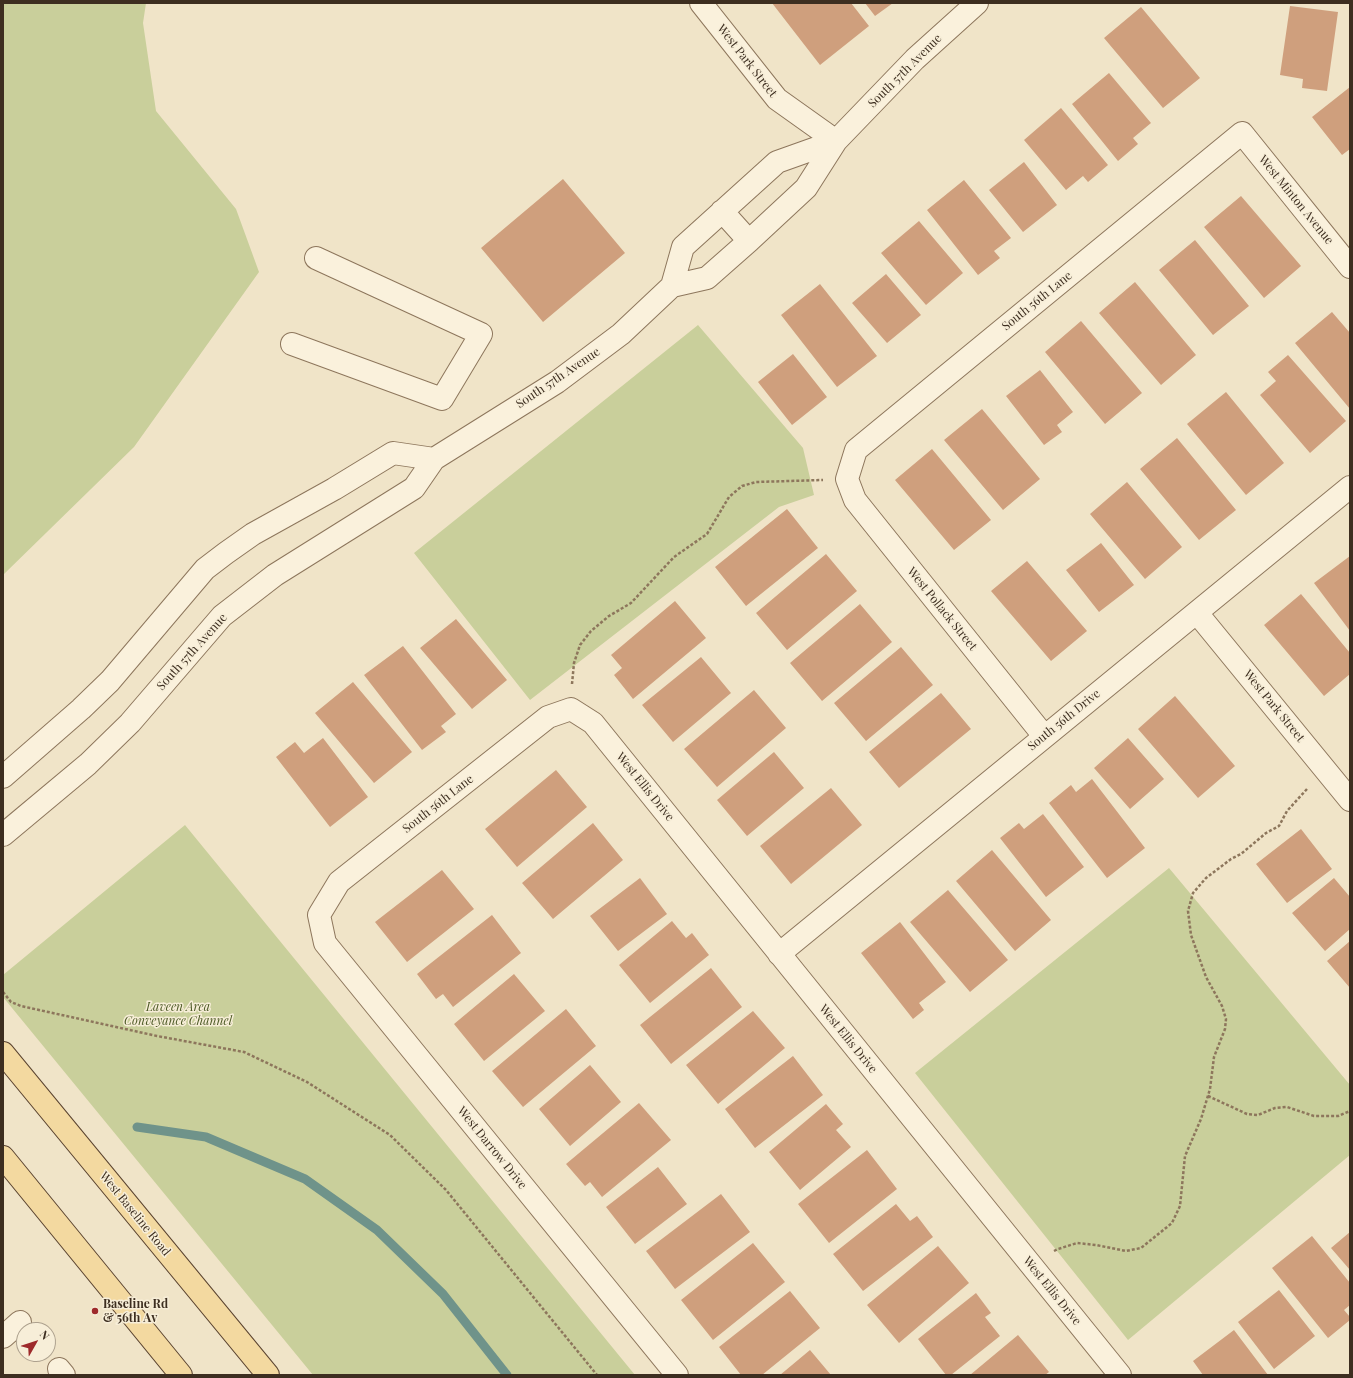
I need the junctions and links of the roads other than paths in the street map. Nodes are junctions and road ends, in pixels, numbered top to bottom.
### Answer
1 (701, 3) edge
2 (977, 3) edge
3 (1242, 133) joint
4 (836, 141) junction
5 (722, 211) junction
6 (749, 241) junction
7 (316, 258) dead end
8 (1350, 267) edge
9 (672, 286) junction
10 (292, 344) dead end
11 (434, 459) junction
12 (847, 479) joint
13 (1350, 487) edge
14 (1197, 613) junction
15 (571, 709) joint
16 (1044, 736) junction
17 (3, 777) edge
18 (1350, 800) edge
19 (3, 835) edge
20 (319, 915) joint
21 (779, 954) junction
22 (3, 1054) edge
23 (3, 1157) edge
24 (16, 1326) edge
25 (3, 1337) edge
26 (181, 1375) edge
27 (268, 1375) edge
28 (677, 1375) edge
29 (1120, 1375) edge

1 - 4 street, West Park Street
2 - 4 street, South 57th Avenue
3 - 8 street, West Minton Avenue
3 - 12 street, South 56th Lane
4 - 5 street, South 57th Avenue
4 - 6 street, South 57th Avenue
5 - 6 street
5 - 9 street, South 57th Avenue
6 - 9 street, South 57th Avenue
7 - 10 street
9 - 11 street, South 57th Avenue
11 - 17 street
11 - 19 street, South 57th Avenue
12 - 16 street, West Pollack Street
13 - 14 street, South 56th Drive
14 - 16 street, South 56th Drive
14 - 18 street, West Park Street
15 - 20 street, South 56th Lane
15 - 21 street, West Ellis Drive
16 - 21 street, South 56th Drive
20 - 28 street, West Darrow Drive
21 - 29 street, West Ellis Drive
22 - 27 main road, West Baseline Road
23 - 26 main road
24 - 25 street

